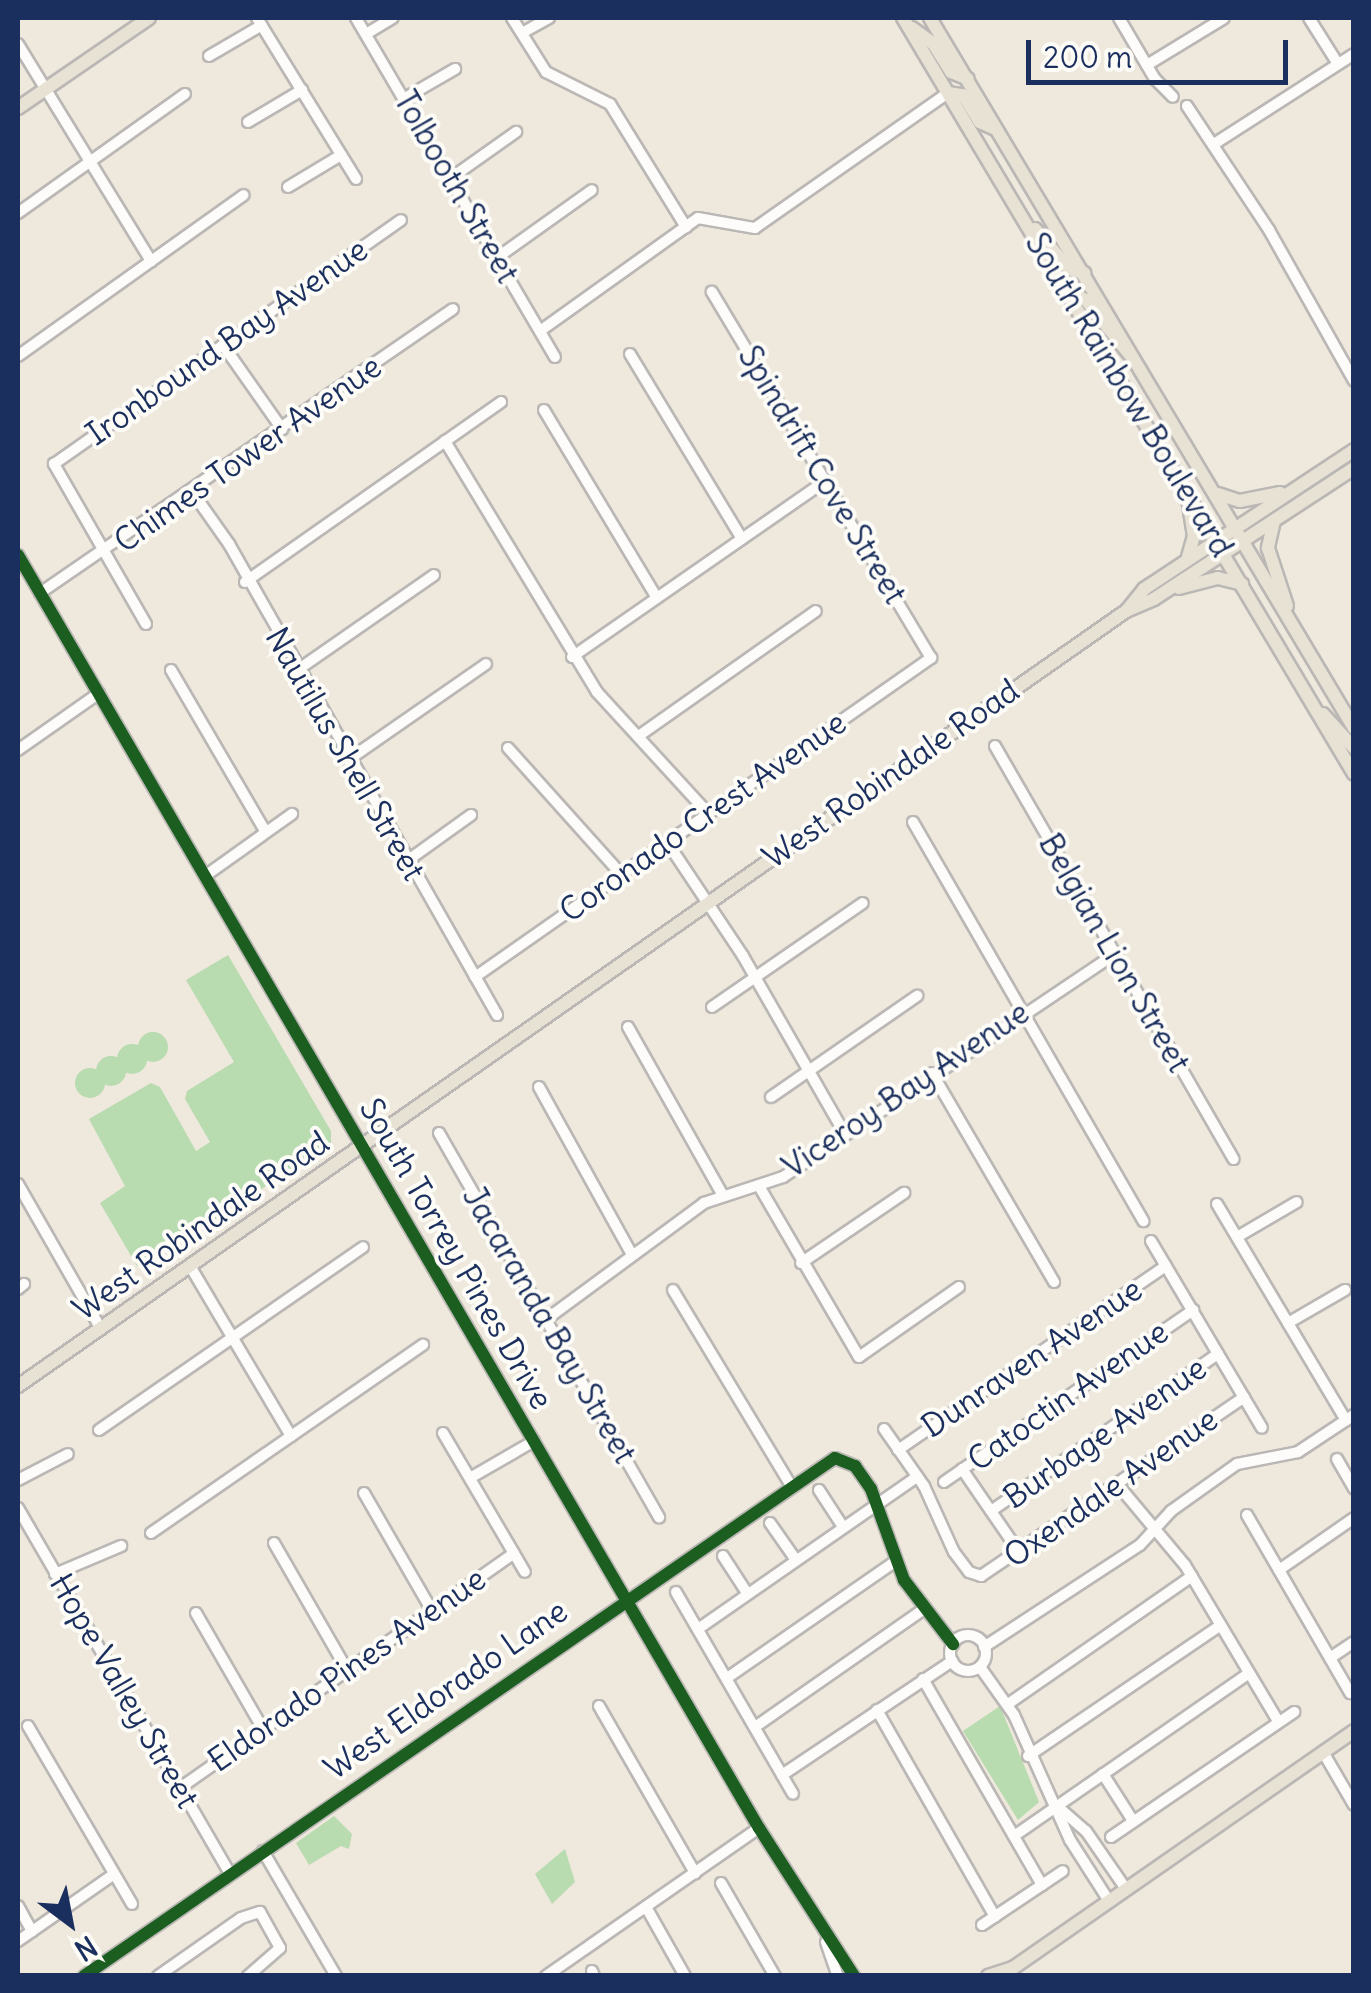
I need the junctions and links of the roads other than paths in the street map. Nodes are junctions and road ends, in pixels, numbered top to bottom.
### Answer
1 (149, 18) edge
2 (356, 18) edge
3 (394, 18) edge
4 (512, 18) edge
5 (549, 18) edge
6 (930, 18) edge
7 (1119, 18) edge
8 (1224, 18) edge
9 (1309, 18) edge
10 (904, 20) edge
11 (260, 21) edge
12 (133, 22) edge
13 (522, 33) junction
14 (366, 34) junction
15 (18, 44) edge
16 (1354, 54) edge
17 (209, 56) dead end
18 (1338, 64) junction
19 (1147, 65) junction
20 (456, 70) dead end
21 (968, 79) junction
22 (46, 88) junction
23 (302, 90) junction
24 (948, 93) junction
25 (185, 94) dead end
26 (1173, 97) dead end
27 (405, 98) junction
28 (1187, 106) dead end
29 (18, 108) edge
30 (248, 122) dead end
31 (998, 130) junction
32 (516, 132) dead end
33 (1214, 144) junction
34 (341, 155) junction
35 (90, 161) junction
36 (451, 178) junction
37 (356, 180) dead end
38 (288, 187) dead end
39 (592, 190) dead end
40 (244, 195) dead end
41 (18, 212) edge
42 (400, 220) dead end
43 (1026, 221) junction
44 (686, 227) junction
45 (498, 257) junction
46 (151, 261) junction
47 (1084, 273) junction
48 (712, 292) dead end
49 (1068, 292) junction
50 (453, 310) dead end
51 (540, 330) junction
52 (223, 345) junction
53 (630, 354) dead end
54 (18, 356) edge
55 (554, 358) dead end
56 (1136, 360) junction
57 (1354, 381) edge
58 (500, 402) dead end
59 (544, 410) dead end
60 (282, 429) junction
61 (445, 441) junction
62 (1354, 450) edge
63 (1354, 468) edge
64 (827, 480) junction
65 (1292, 490) junction
66 (1187, 491) junction
67 (1215, 492) junction
68 (192, 493) junction
69 (1276, 518) junction
70 (1234, 526) junction
71 (742, 539) junction
72 (1215, 539) junction
73 (1242, 540) junction
74 (1223, 552) junction
75 (106, 554) junction
76 (18, 555) edge
77 (1188, 558) junction
78 (434, 574) dead end
79 (245, 582) junction
80 (1242, 584) junction
81 (40, 593) junction
82 (657, 598) junction
83 (1154, 600) junction
84 (1126, 610) junction
85 (816, 612) dead end
86 (146, 624) dead end
87 (1293, 628) junction
88 (572, 657) junction
89 (932, 658) joint
90 (486, 664) dead end
91 (171, 670) dead end
92 (296, 671) junction
93 (99, 693) junction
94 (1316, 710) junction
95 (1354, 728) edge
96 (640, 736) junction
97 (994, 746) dead end
98 (508, 748) dead end
99 (1354, 748) edge
100 (18, 750) edge
101 (348, 760) junction
102 (1354, 774) edge
103 (292, 814) dead end
104 (708, 814) junction
105 (470, 815) dead end
106 (913, 822) dead end
107 (265, 832) junction
108 (667, 842) junction
109 (407, 861) junction
110 (621, 874) junction
111 (205, 876) junction
112 (708, 902) junction
113 (863, 902) dead end
114 (1115, 954) junction
115 (475, 977) junction
116 (754, 978) junction
117 (917, 996) dead end
118 (712, 1007) dead end
119 (1024, 1009) junction
120 (497, 1014) dead end
121 (628, 1027) dead end
122 (810, 1071) junction
123 (932, 1074) junction
124 (539, 1088) dead end
125 (771, 1097) dead end
126 (439, 1133) dead end
127 (846, 1134) junction
128 (362, 1148) junction
129 (1233, 1159) dead end
130 (18, 1184) edge
131 (759, 1186) junction
132 (904, 1193) dead end
133 (722, 1194) junction
134 (1296, 1202) dead end
135 (1217, 1204) dead end
136 (1143, 1221) dead end
137 (1237, 1237) junction
138 (1152, 1240) dead end
139 (364, 1246) dead end
140 (631, 1253) junction
141 (802, 1264) junction
142 (190, 1266) junction
143 (1166, 1266) junction
144 (1054, 1282) dead end
145 (959, 1288) dead end
146 (673, 1290) dead end
147 (1345, 1290) dead end
148 (1192, 1310) junction
149 (548, 1318) junction
150 (1288, 1323) junction
151 (101, 1330) junction
152 (233, 1337) junction
153 (423, 1345) dead end
154 (1218, 1354) junction
155 (18, 1386) edge
156 (1244, 1398) junction
157 (1350, 1418) edge
158 (1262, 1428) dead end
159 (99, 1430) dead end
160 (884, 1430) dead end
161 (443, 1433) dead end
162 (291, 1436) junction
163 (534, 1441) junction
164 (898, 1450) junction
165 (68, 1454) dead end
166 (1336, 1459) dead end
167 (962, 1469) junction
168 (917, 1476) junction
169 (470, 1478) junction
170 (18, 1480) edge
171 (944, 1482) dead end
172 (1118, 1485) junction
173 (792, 1487) junction
174 (1354, 1489) edge
175 (819, 1490) dead end
176 (364, 1493) dead end
177 (878, 1502) junction
178 (18, 1508) edge
179 (991, 1511) junction
180 (1247, 1515) dead end
181 (659, 1517) dead end
182 (1354, 1518) edge
183 (770, 1523) dead end
184 (844, 1527) junction
185 (1153, 1530) junction
186 (150, 1532) dead end
187 (274, 1543) dead end
188 (121, 1546) dead end
189 (1019, 1552) junction
190 (514, 1554) junction
191 (723, 1556) dead end
192 (796, 1560) junction
193 (896, 1561) junction
194 (1278, 1570) junction
195 (525, 1572) dead end
196 (55, 1574) junction
197 (1192, 1576) junction
198 (676, 1592) dead end
199 (746, 1593) junction
200 (626, 1600) junction
201 (923, 1610) junction
202 (432, 1611) junction
203 (196, 1613) dead end
204 (1221, 1625) junction
205 (698, 1628) junction
206 (1354, 1642) edge
207 (953, 1644) junction
208 (984, 1647) junction
209 (1330, 1658) junction
210 (952, 1661) junction
211 (980, 1666) junction
212 (347, 1670) junction
213 (1249, 1673) junction
214 (726, 1678) junction
215 (923, 1679) junction
216 (1350, 1693) dead end
217 (1008, 1704) junction
218 (599, 1706) dead end
219 (877, 1710) junction
220 (1294, 1712) dead end
221 (1278, 1721) junction
222 (28, 1726) dead end
223 (755, 1727) junction
224 (263, 1729) junction
225 (1354, 1731) edge
226 (1323, 1752) junction
227 (1028, 1756) junction
228 (1103, 1774) junction
229 (782, 1775) junction
230 (180, 1788) junction
231 (793, 1794) dead end
232 (1354, 1805) edge
233 (1057, 1806) junction
234 (1133, 1821) junction
235 (759, 1828) junction
236 (1014, 1836) junction
237 (1111, 1837) dead end
238 (263, 1851) junction
239 (1064, 1871) dead end
240 (695, 1873) junction
241 (114, 1874) junction
242 (230, 1874) junction
243 (721, 1882) dead end
244 (1042, 1884) junction
245 (1126, 1889) junction
246 (1110, 1901) junction
247 (132, 1904) dead end
248 (18, 1906) edge
249 (646, 1907) junction
250 (995, 1917) junction
251 (982, 1925) dead end
252 (32, 1931) junction
253 (18, 1941) edge
254 (826, 1941) junction
255 (773, 1972) edge
256 (1011, 1972) edge
257 (84, 1976) edge
258 (158, 1976) edge
259 (248, 1976) edge
260 (336, 1976) edge
261 (546, 1976) edge
262 (685, 1976) edge
263 (759, 1976) edge
264 (838, 1976) edge
265 (854, 1976) edge
266 (988, 1976) edge

1 - 12 main road
2 - 14 street, Tolbooth Street
3 - 14 street
4 - 13 street
5 - 13 street
6 - 21 main road, South Rainbow Boulevard
7 - 19 street
8 - 19 street
9 - 18 street
10 - 21 main road
10 - 24 main road, South Rainbow Boulevard
11 - 17 street
11 - 23 street
12 - 22 main road
13 - 44 street
14 - 27 street, Tolbooth Street
15 - 22 street
16 - 18 street
18 - 33 street
19 - 26 street
20 - 27 street
21 - 31 main road, South Rainbow Boulevard
22 - 29 main road
22 - 35 street
23 - 30 street
23 - 34 street
24 - 31 main road
24 - 43 main road, South Rainbow Boulevard
24 - 44 street
25 - 35 street
27 - 36 street, Tolbooth Street
28 - 33 street
31 - 47 main road, South Rainbow Boulevard
32 - 36 street
33 - 57 street
34 - 37 street
34 - 38 street
35 - 41 street
35 - 46 street
36 - 45 street, Tolbooth Street
39 - 45 street
40 - 46 street
42 - 52 street, Ironbound Bay Avenue
43 - 47 main road
43 - 49 main road, South Rainbow Boulevard
44 - 51 street
45 - 51 street, Tolbooth Street
46 - 54 street
47 - 56 main road, South Rainbow Boulevard
48 - 64 street, Spindrift Cove Street
49 - 56 main road
49 - 66 main road, South Rainbow Boulevard
50 - 60 street, Chimes Tower Avenue
51 - 55 street, Tolbooth Street
52 - 60 street
52 - 75 street, Ironbound Bay Avenue
53 - 71 street
56 - 67 main road, South Rainbow Boulevard
58 - 61 street
59 - 82 street
60 - 68 street, Chimes Tower Avenue
61 - 79 street
61 - 88 street
62 - 65 main road, West Robindale Road
63 - 69 main road, West Robindale Road
64 - 71 street
64 - 89 street, Spindrift Cove Street
65 - 67 main road
65 - 70 main road, West Robindale Road
66 - 72 main road, South Rainbow Boulevard
66 - 77 main road
67 - 70 main road, South Rainbow Boulevard
68 - 75 street, Chimes Tower Avenue
68 - 79 street, Nautilus Shell Street
69 - 73 main road, West Robindale Road
69 - 87 main road
70 - 72 main road, West Robindale Road
70 - 73 main road, South Rainbow Boulevard
71 - 82 street
72 - 74 main road, South Rainbow Boulevard
72 - 77 main road, West Robindale Road
73 - 74 main road, West Robindale Road
73 - 87 main road, South Rainbow Boulevard
74 - 80 main road, South Rainbow Boulevard
74 - 83 main road, West Robindale Road
75 - 81 street, Chimes Tower Avenue
75 - 86 street
76 - 81 street, South Torrey Pines Drive
77 - 84 main road, West Robindale Road
78 - 92 street
79 - 92 street, Nautilus Shell Street
80 - 83 main road
80 - 94 main road, South Rainbow Boulevard
81 - 93 street, South Torrey Pines Drive
82 - 88 street
83 - 84 main road, West Robindale Road
84 - 112 main road, West Robindale Road
85 - 96 street
87 - 95 main road, South Rainbow Boulevard
88 - 96 street
89 - 104 street, Coronado Crest Avenue
90 - 101 street
91 - 107 street
92 - 101 street, Nautilus Shell Street
93 - 100 street
93 - 111 street, South Torrey Pines Drive
94 - 99 main road
94 - 102 main road, South Rainbow Boulevard
96 - 104 street
97 - 114 street, Belgian Lion Street
98 - 110 street
101 - 109 street, Nautilus Shell Street
103 - 107 street
104 - 108 street, Coronado Crest Avenue
105 - 109 street
106 - 119 street
107 - 111 street
108 - 110 street, Coronado Crest Avenue
108 - 112 street
109 - 115 street, Nautilus Shell Street
110 - 115 street, Coronado Crest Avenue
111 - 128 street, South Torrey Pines Drive
112 - 116 street
112 - 128 main road, West Robindale Road
113 - 116 street
114 - 119 street, Viceroy Bay Avenue
114 - 129 street, Belgian Lion Street
115 - 120 street, Nautilus Shell Street
116 - 118 street
116 - 122 street
117 - 122 street
119 - 123 street, Viceroy Bay Avenue
119 - 136 street
121 - 133 street
122 - 125 street
122 - 127 street
123 - 127 street, Viceroy Bay Avenue
123 - 144 street
124 - 140 street
126 - 149 street, Jacaranda Bay Street
127 - 131 street, Viceroy Bay Avenue
128 - 142 main road, West Robindale Road
128 - 163 street, South Torrey Pines Drive
130 - 151 street
131 - 133 street, Viceroy Bay Avenue
131 - 141 street
132 - 141 street
133 - 140 street, Viceroy Bay Avenue
134 - 137 street
135 - 137 street
137 - 150 street
138 - 143 street
139 - 152 street
140 - 149 street, Viceroy Bay Avenue
141 - 145 street
142 - 151 main road, West Robindale Road
142 - 152 street
143 - 148 street
143 - 164 street, Dunraven Avenue
146 - 173 street
147 - 150 street
148 - 154 street
148 - 167 street, Catoctin Avenue
149 - 181 street, Jacaranda Bay Street
150 - 157 street
151 - 155 main road, West Robindale Road
152 - 159 street
152 - 162 street
153 - 162 street
154 - 156 street
154 - 179 street, Burbage Avenue
156 - 158 street
156 - 172 street, Oxendale Avenue
157 - 185 street
160 - 164 street
161 - 169 street
162 - 186 street
163 - 169 street
163 - 200 street, South Torrey Pines Drive
164 - 168 street
165 - 170 street
166 - 174 street
167 - 171 street, Catoctin Avenue
167 - 179 street
168 - 177 street
168 - 189 street, Oxendale Avenue
169 - 190 street
172 - 185 street
172 - 189 street, Oxendale Avenue
173 - 177 street, West Eldorado Lane
173 - 200 street, West Eldorado Lane
175 - 184 street
176 - 202 street
177 - 184 street
177 - 193 street
178 - 196 street, Hope Valley Street
179 - 189 street
180 - 194 street
182 - 194 street
183 - 192 street
184 - 192 street
185 - 197 street
185 - 208 street
187 - 212 street
188 - 196 street
190 - 195 street
190 - 202 street, Eldorado Pines Avenue
191 - 199 street
192 - 199 street
193 - 201 street
193 - 214 street
194 - 209 street
196 - 230 street, Hope Valley Street
197 - 204 street
197 - 217 street
198 - 205 street
199 - 205 street
200 - 235 street, South Torrey Pines Drive
200 - 238 street, West Eldorado Lane
201 - 207 street
201 - 223 street
202 - 212 street, Eldorado Pines Avenue
203 - 224 street
204 - 213 street
204 - 227 street
205 - 214 street
206 - 209 street
207 - 208 street
207 - 210 street
208 - 211 street
209 - 216 street
210 - 211 street
210 - 215 street
211 - 217 street
212 - 224 street, Eldorado Pines Avenue
213 - 221 street
213 - 228 street
214 - 223 street
215 - 219 street
215 - 236 street
217 - 227 street
218 - 240 street
219 - 229 street
219 - 250 street
220 - 221 street
221 - 234 street
222 - 241 street
223 - 229 street
224 - 230 street, Eldorado Pines Avenue
225 - 226 main road
226 - 232 street
226 - 245 main road
227 - 233 street
228 - 233 street
228 - 234 street
229 - 231 street
230 - 242 street, Hope Valley Street
233 - 236 street
233 - 245 street
233 - 246 street
234 - 237 street
235 - 240 street
235 - 254 street, South Torrey Pines Drive
236 - 244 street
238 - 242 street, West Eldorado Lane
238 - 260 street
239 - 244 street
240 - 249 street
241 - 247 street
241 - 252 street
242 - 257 street, West Eldorado Lane
243 - 255 street
244 - 250 street
245 - 246 main road
246 - 256 main road
248 - 252 street
249 - 261 street
249 - 262 street
250 - 251 street
252 - 253 street
254 - 264 street, South Torrey Pines Drive
254 - 265 street, South Torrey Pines Drive
255 - 263 street
256 - 266 main road
258 - 259 street

